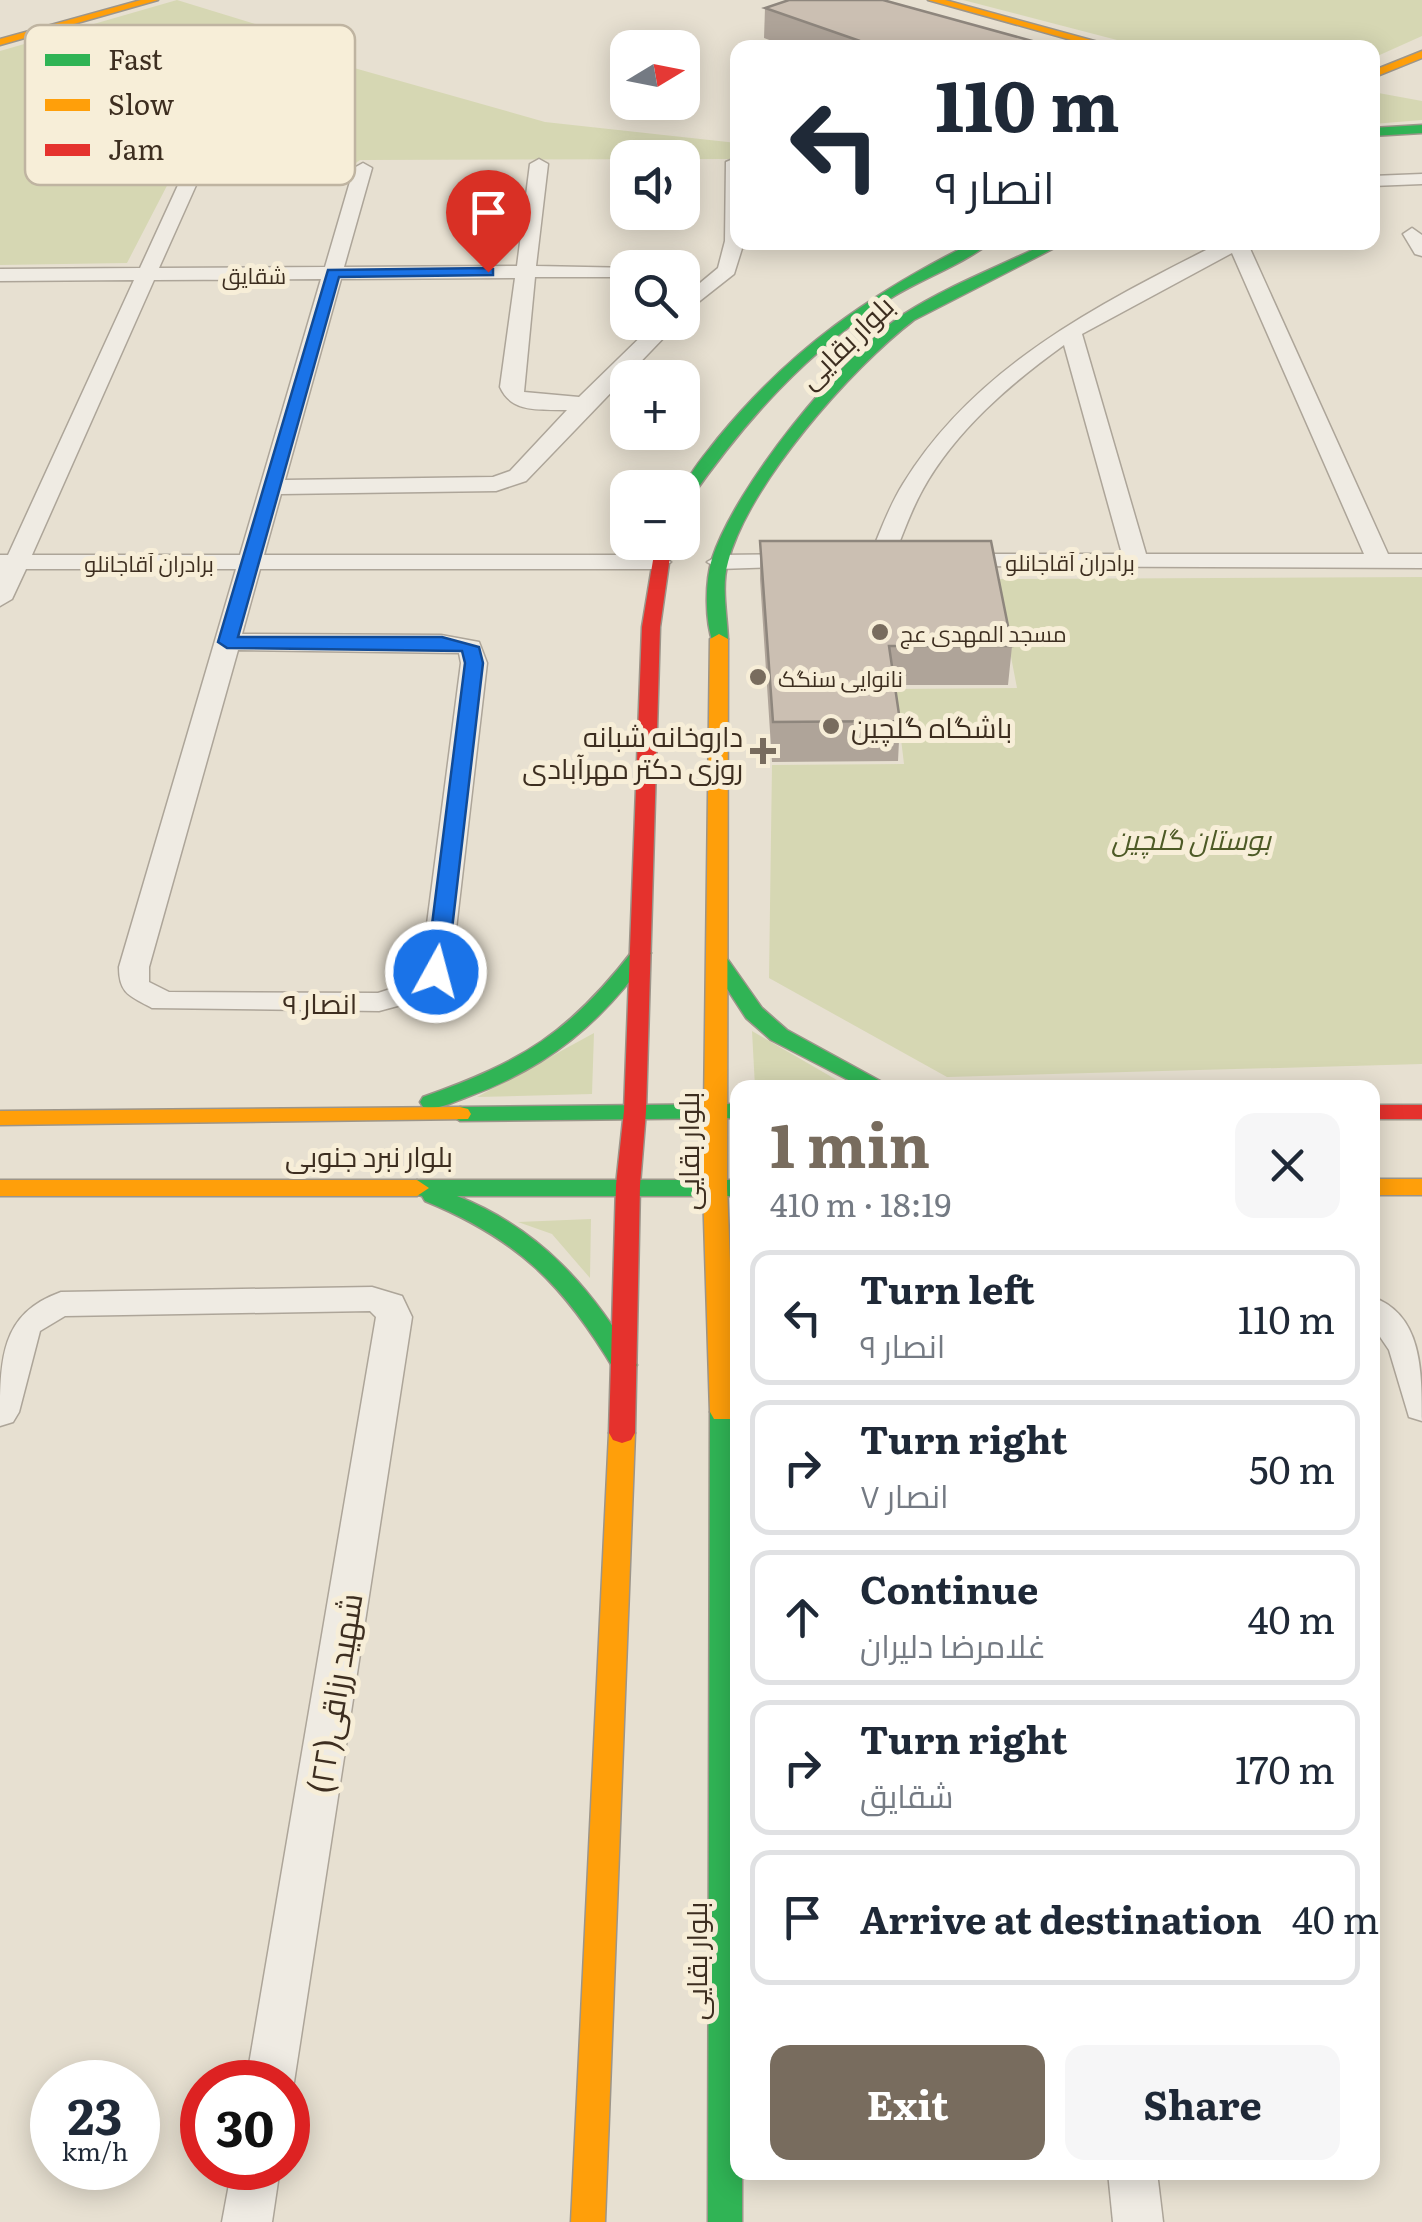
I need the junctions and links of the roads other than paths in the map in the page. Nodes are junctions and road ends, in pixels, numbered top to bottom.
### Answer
1 (98, 0) edge
2 (153, 0) edge
3 (932, 0) edge
4 (912, 14) edge
5 (62, 25) edge
6 (0, 26) edge
7 (25, 35) edge
8 (1006, 40) edge
9 (1084, 40) edge
10 (0, 42) edge
11 (1422, 54) edge
12 (1380, 72) edge
13 (1380, 85) edge
14 (1403, 87) dead end
15 (1422, 129) edge
16 (1380, 132) edge
17 (1380, 134) edge
18 (1422, 138) edge
19 (539, 164) dead end
20 (362, 168) dead end
21 (1422, 179) edge
22 (1380, 180) edge
23 (187, 185) edge
24 (731, 250) edge
25 (967, 250) edge
26 (1044, 250) edge
27 (1225, 250) edge
28 (1241, 250) edge
29 (700, 270) edge
30 (727, 270) junction
31 (610, 271) edge
32 (526, 272) junction
33 (333, 273) junction
34 (0, 275) edge
35 (147, 275) junction
36 (700, 293) edge
37 (1070, 332) junction
38 (650, 340) edge
39 (584, 404) junction
40 (700, 472) edge
41 (272, 487) junction
42 (610, 553) edge
43 (700, 559) edge
44 (660, 560) edge
45 (1136, 561) junction
46 (1379, 561) junction
47 (1422, 561) edge
48 (8, 562) edge
49 (251, 562) junction
50 (719, 562) junction
51 (826, 562) edge
52 (0, 599) edge
53 (227, 642) junction
54 (641, 953) junction
55 (717, 958) junction
56 (866, 1080) edge
57 (635, 1111) junction
58 (727, 1112) edge
59 (1380, 1112) edge
60 (1422, 1112) edge
61 (397, 1115) junction
62 (0, 1118) edge
63 (400, 1185) junction
64 (628, 1185) junction
65 (0, 1188) edge
66 (726, 1188) edge
67 (1380, 1188) edge
68 (1422, 1188) edge
69 (1380, 1313) edge
70 (730, 1319) edge
71 (724, 1329) junction
72 (626, 1368) junction
73 (1422, 1407) edge
74 (0, 1412) edge
75 (274, 2060) edge
76 (1133, 2180) edge
77 (252, 2190) edge
78 (247, 2222) edge
79 (588, 2222) edge
80 (725, 2222) edge
81 (1138, 2222) edge

1 - 6 main road
2 - 5 main road
3 - 9 main road
4 - 8 main road
7 - 10 main road
11 - 12 main road
13 - 14 main road
15 - 16 main road
17 - 18 main road
19 - 32 street
20 - 33 street
21 - 22 street
23 - 35 street
24 - 30 street
25 - 40 main road, بلوار بقایی
26 - 50 main road, بلوار بقایی
27 - 37 street
28 - 46 street
29 - 30 street
30 - 36 street
31 - 32 street, شقایق
32 - 33 street, شقایق
32 - 39 street
33 - 35 street, شقایق
33 - 41 street
34 - 35 street, شقایق
35 - 48 street
37 - 45 street
37 - 45 street, برادران آقاجانلو
38 - 39 street
39 - 41 street
41 - 49 street
42 - 49 street, برادران آقاجانلو
43 - 50 main road
44 - 54 main road, بلوار بقایی
45 - 46 street, برادران آقاجانلو
46 - 47 street, برادران آقاجانلو
48 - 49 street, برادران آقاجانلو
48 - 52 street
49 - 53 street
50 - 51 street
50 - 55 main road, بلوار بقایی
53 - 53 street, انصار ۹
54 - 57 main road, بلوار بقایی
54 - 61 main road
55 - 56 main road
55 - 58 main road, بلوار بقایی
57 - 58 main road, بلوار نبرد جنوبی
57 - 61 main road, بلوار نبرد جنوبی
57 - 64 main road, بلوار بقایی
58 - 66 main road, بلوار بقایی
59 - 60 main road
61 - 62 main road, بلوار نبرد جنوبی
63 - 64 main road, بلوار نبرد جنوبی
63 - 65 main road, بلوار نبرد جنوبی
63 - 72 main road
64 - 66 main road, بلوار نبرد جنوبی
64 - 72 main road, بلوار بقایی
66 - 71 main road, بلوار بقایی
67 - 68 main road
69 - 73 street
70 - 71 main road
71 - 80 main road, بلوار بقایی
72 - 79 main road, بلوار بقایی
74 - 75 street, شهید رزاقی(۲۲)
76 - 81 street
77 - 78 street

